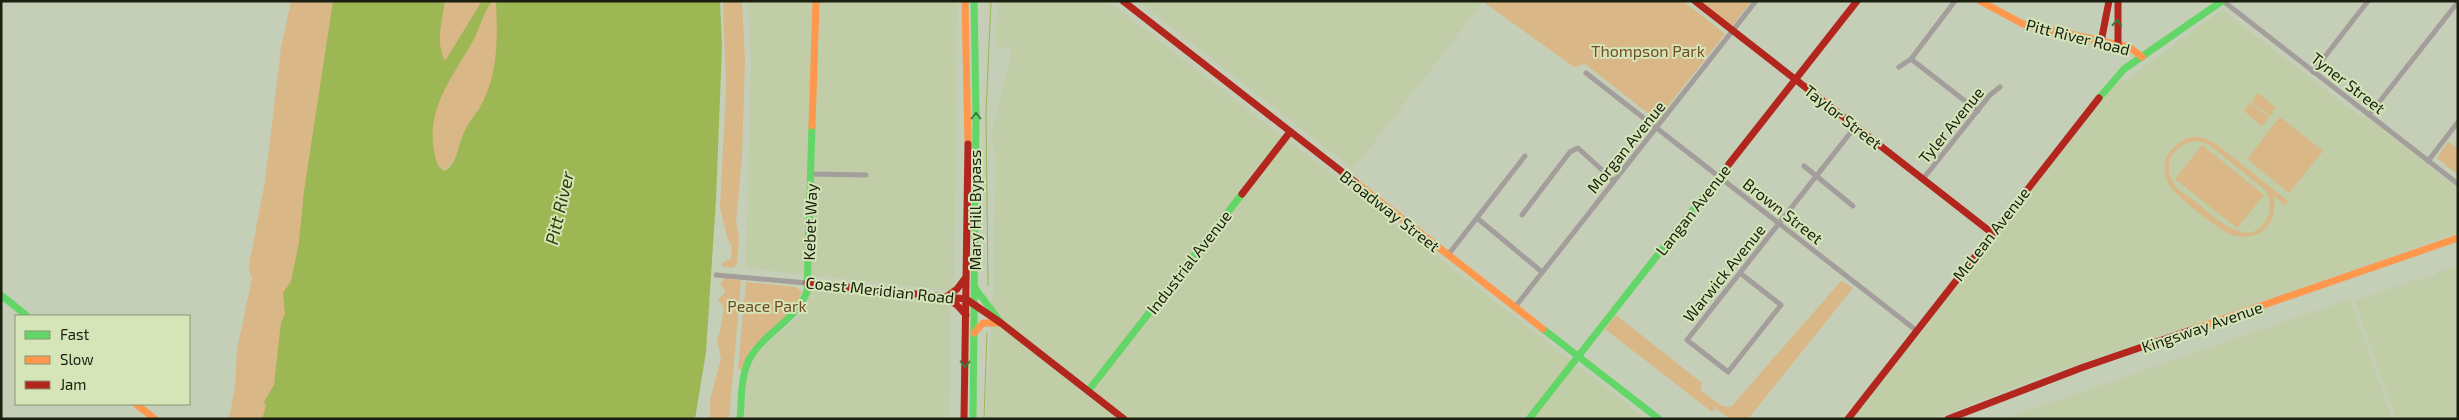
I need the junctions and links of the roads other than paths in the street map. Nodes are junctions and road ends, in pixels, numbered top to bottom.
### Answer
1 (816, 1) edge
2 (965, 1) edge
3 (974, 1) edge
4 (1123, 1) edge
5 (1695, 1) edge
6 (1756, 1) edge
7 (1857, 1) edge
8 (1955, 1) edge
9 (1980, 1) edge
10 (2109, 1) edge
11 (2118, 1) edge
12 (2223, 1) edge
13 (2368, 1) edge
14 (2458, 2) edge
15 (1733, 31) junction
16 (2101, 42) junction
17 (2118, 45) junction
18 (2142, 57) junction
19 (1911, 59) junction
20 (1898, 67) dead end
21 (2313, 72) junction
22 (1586, 73) dead end
23 (1796, 80) junction
24 (2000, 87) dead end
25 (1978, 111) junction
26 (2369, 116) junction
27 (2458, 122) edge
28 (1855, 127) junction
29 (1657, 128) junction
30 (1290, 132) junction
31 (1525, 156) dead end
32 (2428, 161) junction
33 (1804, 166) dead end
34 (812, 174) junction
35 (866, 175) dead end
36 (1720, 176) junction
37 (1817, 176) junction
38 (1923, 180) junction
39 (1614, 181) junction
40 (2458, 184) edge
41 (1853, 206) dead end
42 (1522, 215) dead end
43 (1477, 218) junction
44 (1779, 224) junction
45 (1992, 233) junction
46 (2458, 238) edge
47 (1448, 255) junction
48 (1542, 272) junction
49 (1740, 273) junction
50 (716, 275) dead end
51 (966, 277) junction
52 (807, 283) junction
53 (975, 288) junction
54 (1, 296) edge
55 (944, 298) junction
56 (966, 299) junction
57 (975, 304) junction
58 (1515, 308) junction
59 (26, 315) edge
60 (966, 315) junction
61 (1001, 323) junction
62 (1917, 331) junction
63 (974, 333) junction
64 (1578, 356) junction
65 (1088, 391) junction
66 (137, 405) edge
67 (155, 419) edge
68 (740, 419) edge
69 (964, 419) edge
70 (973, 419) edge
71 (1124, 419) edge
72 (1529, 419) edge
73 (1659, 419) edge
74 (1848, 419) edge
75 (1948, 419) edge

1 - 34 main road, Kebet Way
2 - 51 main road, Mary Hill Bypass
53 -> 3 main road, Mary Hill Bypass
4 - 30 main road, Broadway Street
5 - 15 main road, Taylor Street
6 - 15 street, Morgan Avenue
7 - 23 main road, Langan Avenue
8 - 19 street
9 - 16 main road, Pitt River Road
10 - 16 main road
17 -> 11 main road
12 - 18 main road, Pitt River Road
12 - 21 street, Tyner Street
13 - 21 street
14 - 26 street
15 - 23 main road, Taylor Street
15 - 29 street, Morgan Avenue
16 - 17 main road, Pitt River Road
17 - 18 main road, Pitt River Road
18 - 45 main road, McLean Avenue
19 - 20 street
19 - 25 street
21 - 26 street, Tyner Street
22 - 29 street, Brown Street
23 - 28 main road, Taylor Street
23 - 36 main road, Langan Avenue
24 - 25 street, Tyler Avenue
25 - 38 street, Tyler Avenue
26 - 32 street, Tyner Street
27 - 32 street
28 - 37 street, Warwick Avenue
28 - 38 main road, Taylor Street
29 - 36 street, Brown Street
29 - 39 street, Morgan Avenue
30 - 47 main road, Broadway Street
30 - 65 main road, Industrial Avenue
31 - 43 street
32 - 40 street, Tyner Street
33 - 37 street
34 - 35 street
34 - 52 main road, Kebet Way
36 - 44 street, Brown Street
36 - 64 main road, Langan Avenue
37 - 41 street
37 - 44 street, Warwick Avenue
38 - 45 main road, Taylor Street
39 - 42 street
39 - 48 street, Morgan Avenue
43 - 47 street
43 - 48 street
44 - 49 street, Warwick Avenue
44 - 62 street, Brown Street
45 - 62 main road, McLean Avenue
46 - 75 main road, Kingsway Avenue
47 - 58 main road, Broadway Street
48 - 58 street, Morgan Avenue
49 - 49 street, Warwick Avenue
50 - 52 street, Coast Meridian Road
51 - 55 main road
51 - 56 main road, Mary Hill Bypass
52 - 55 main road, Coast Meridian Road
52 - 68 main road, Kebet Way
53 - 57 main road, Mary Hill Bypass
53 - 61 main road
54 - 59 main road
55 - 56 main road, Coast Meridian Road
55 - 60 main road
56 - 57 main road, Coast Meridian Road
56 - 60 main road, Mary Hill Bypass
57 - 61 main road, Coast Meridian Road
57 - 63 main road, Mary Hill Bypass
58 - 64 main road, Broadway Street
60 -> 69 main road, Mary Hill Bypass
61 - 63 main road
61 - 65 main road, Coast Meridian Road
62 - 74 main road, McLean Avenue
63 - 70 main road, Mary Hill Bypass
64 - 72 main road, Langan Avenue
64 - 73 main road, Broadway Street
65 - 71 main road, Coast Meridian Road
66 - 67 main road

